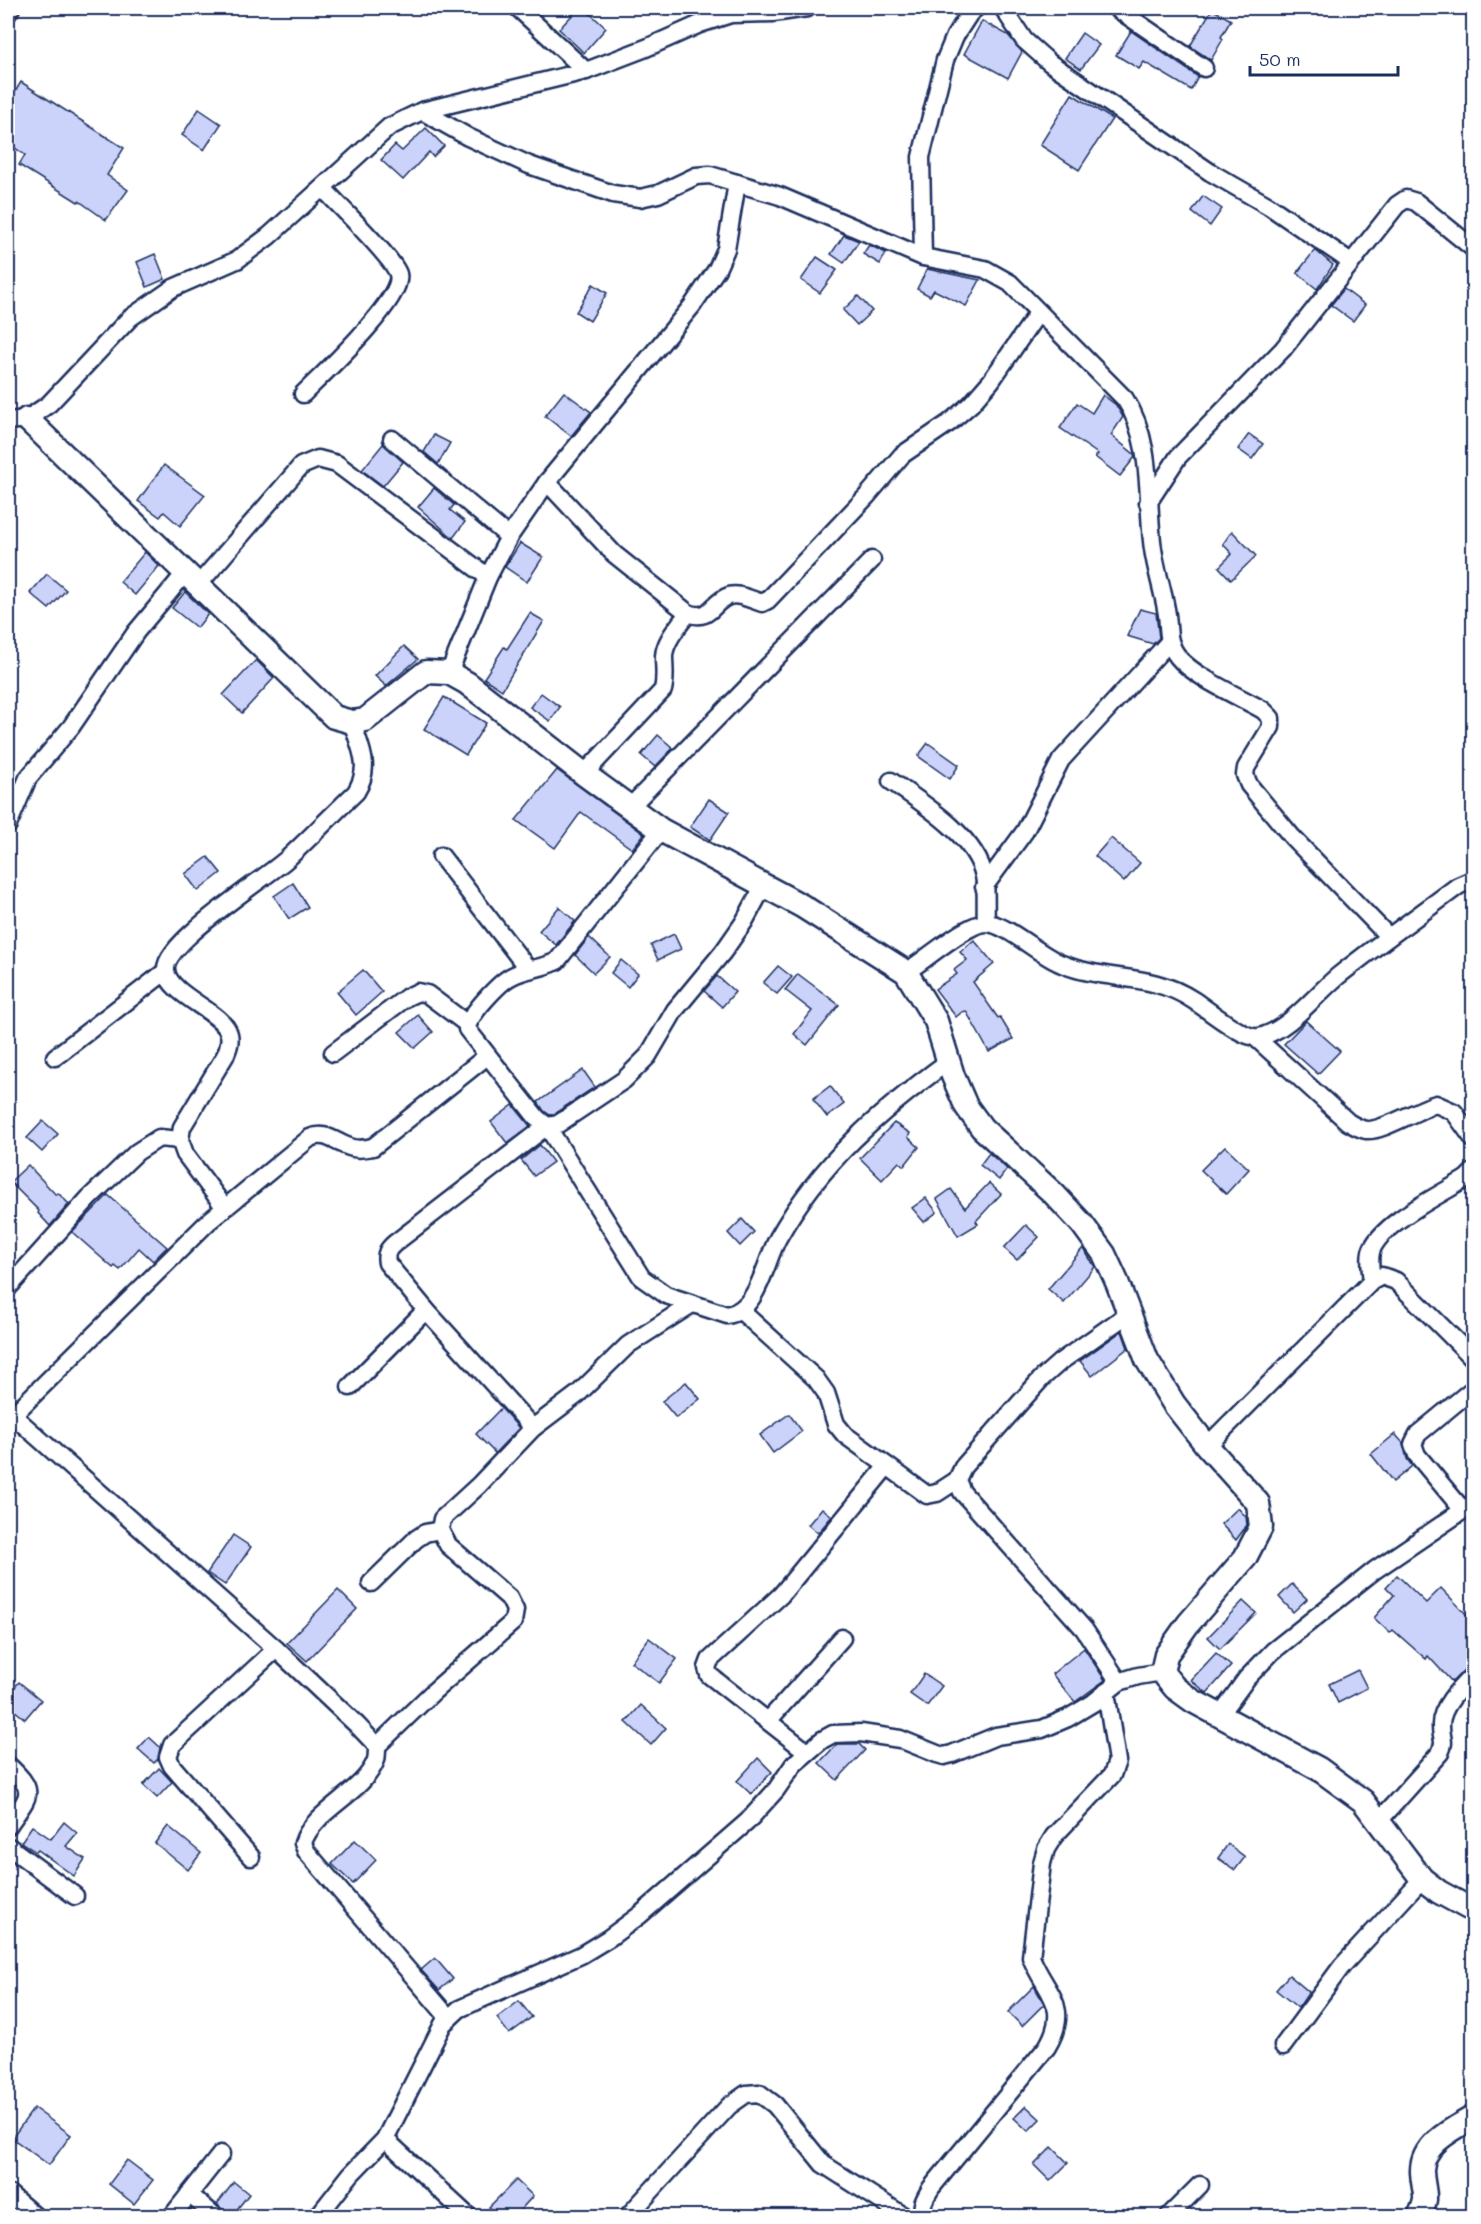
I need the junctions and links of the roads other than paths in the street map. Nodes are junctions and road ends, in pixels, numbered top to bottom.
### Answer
1 (11, 8) edge
2 (518, 8) edge
3 (807, 8) edge
4 (976, 8) edge
5 (1002, 8) edge
6 (1116, 8) edge
7 (730, 11) edge
8 (8, 13) edge
9 (1204, 68) dead end
10 (586, 70) junction
11 (422, 111) junction
12 (737, 183) junction
13 (323, 188) junction
14 (1473, 249) edge
15 (923, 257) junction
16 (1352, 262) junction
17 (1038, 313) junction
18 (303, 394) dead end
19 (17, 420) edge
20 (392, 439) dead end
21 (547, 482) junction
22 (1148, 503) junction
23 (509, 537) junction
24 (872, 560) dead end
25 (488, 577) junction
26 (192, 578) junction
27 (688, 613) junction
28 (1169, 642) junction
29 (449, 673) junction
30 (352, 722) junction
31 (584, 774) junction
32 (891, 781) dead end
33 (628, 808) junction
34 (8, 824) edge
35 (661, 830) junction
36 (441, 856) dead end
37 (1473, 879) edge
38 (764, 885) junction
39 (984, 887) junction
40 (986, 922) junction
41 (1389, 937) junction
42 (528, 969) junction
43 (166, 971) junction
44 (906, 972) junction
45 (467, 1024) junction
46 (1256, 1038) junction
47 (333, 1053) dead end
48 (488, 1056) junction
49 (55, 1057) dead end
50 (949, 1061) junction
51 (547, 1126) junction
52 (180, 1140) junction
53 (1473, 1140) edge
54 (1473, 1171) edge
55 (225, 1208) junction
56 (1372, 1281) junction
57 (8, 1288) edge
58 (692, 1304) junction
59 (426, 1310) junction
60 (741, 1311) junction
61 (1128, 1314) junction
62 (1473, 1359) edge
63 (350, 1387) dead end
64 (1473, 1388) edge
65 (10, 1413) edge
66 (533, 1428) junction
67 (1207, 1446) junction
68 (887, 1466) junction
69 (957, 1480) junction
70 (1468, 1506) edge
71 (440, 1530) junction
72 (371, 1583) dead end
73 (842, 1638) dead end
74 (276, 1650) junction
75 (1162, 1672) junction
76 (1473, 1674) edge
77 (1112, 1687) junction
78 (1220, 1714) junction
79 (768, 1721) junction
80 (377, 1746) junction
81 (806, 1751) junction
82 (8, 1765) edge
83 (1379, 1821) junction
84 (8, 1826) edge
85 (8, 1846) edge
86 (251, 1857) dead end
87 (1422, 1880) junction
88 (75, 1896) dead end
89 (1473, 1911) edge
90 (448, 2018) junction
91 (1283, 2046) dead end
92 (1473, 2117) edge
93 (385, 2139) junction
94 (221, 2154) dead end
95 (1200, 2186) dead end
96 (8, 2193) edge
97 (189, 2194) junction
98 (35, 2217) edge
99 (172, 2217) edge
100 (215, 2217) edge
101 (318, 2217) edge
102 (468, 2217) edge
103 (628, 2217) edge
104 (904, 2217) edge
105 (926, 2217) edge
106 (1169, 2217) edge
107 (1419, 2217) edge

1 - 8 street
2 - 10 street
3 - 7 street
4 - 15 street
5 - 16 street
6 - 9 street
7 - 10 street
10 - 11 street
11 - 12 street
11 - 13 street
12 - 15 street
12 - 21 street
13 - 18 street
13 - 19 street
14 - 16 street
15 - 17 street
16 - 22 street
17 - 22 street
17 - 27 street
19 - 26 street
20 - 23 street
21 - 23 street
21 - 27 street
22 - 28 street
23 - 25 street
24 - 33 street
25 - 26 street
25 - 29 street
26 - 30 street
26 - 34 street
27 - 31 street
28 - 39 street
28 - 41 street
29 - 30 street
29 - 31 street
30 - 43 street
31 - 33 street
32 - 39 street
33 - 35 street
35 - 38 street
35 - 42 street
36 - 42 street
37 - 41 street
38 - 44 street
38 - 51 street
39 - 40 street
40 - 44 street
40 - 46 street
41 - 46 street
42 - 45 street
43 - 49 street
43 - 52 street
44 - 50 street
45 - 47 street
45 - 48 street
46 - 53 street
48 - 51 street
48 - 55 street
50 - 60 street
50 - 61 street
51 - 58 street
51 - 59 street
52 - 55 street
52 - 57 street
54 - 56 street
55 - 65 street
56 - 62 street
56 - 67 street
58 - 60 street
58 - 66 street
59 - 63 street
59 - 66 street
60 - 68 street
61 - 67 street
61 - 69 street
64 - 70 street
65 - 74 street
66 - 71 street
67 - 75 street
68 - 69 street
68 - 79 street
69 - 77 street
70 - 78 street
71 - 72 street
71 - 80 street
73 - 79 street
74 - 80 street
74 - 86 street
75 - 77 street
75 - 78 street
76 - 83 street
77 - 81 street
77 - 105 street
78 - 83 street
79 - 81 street
80 - 90 street
81 - 90 street
82 - 84 street
83 - 87 street
85 - 88 street
87 - 89 street
87 - 91 street
90 - 93 street
92 - 107 street
93 - 101 street
93 - 102 street
94 - 97 street
95 - 106 street
96 - 98 street
97 - 99 street
97 - 100 street
103 - 104 street

